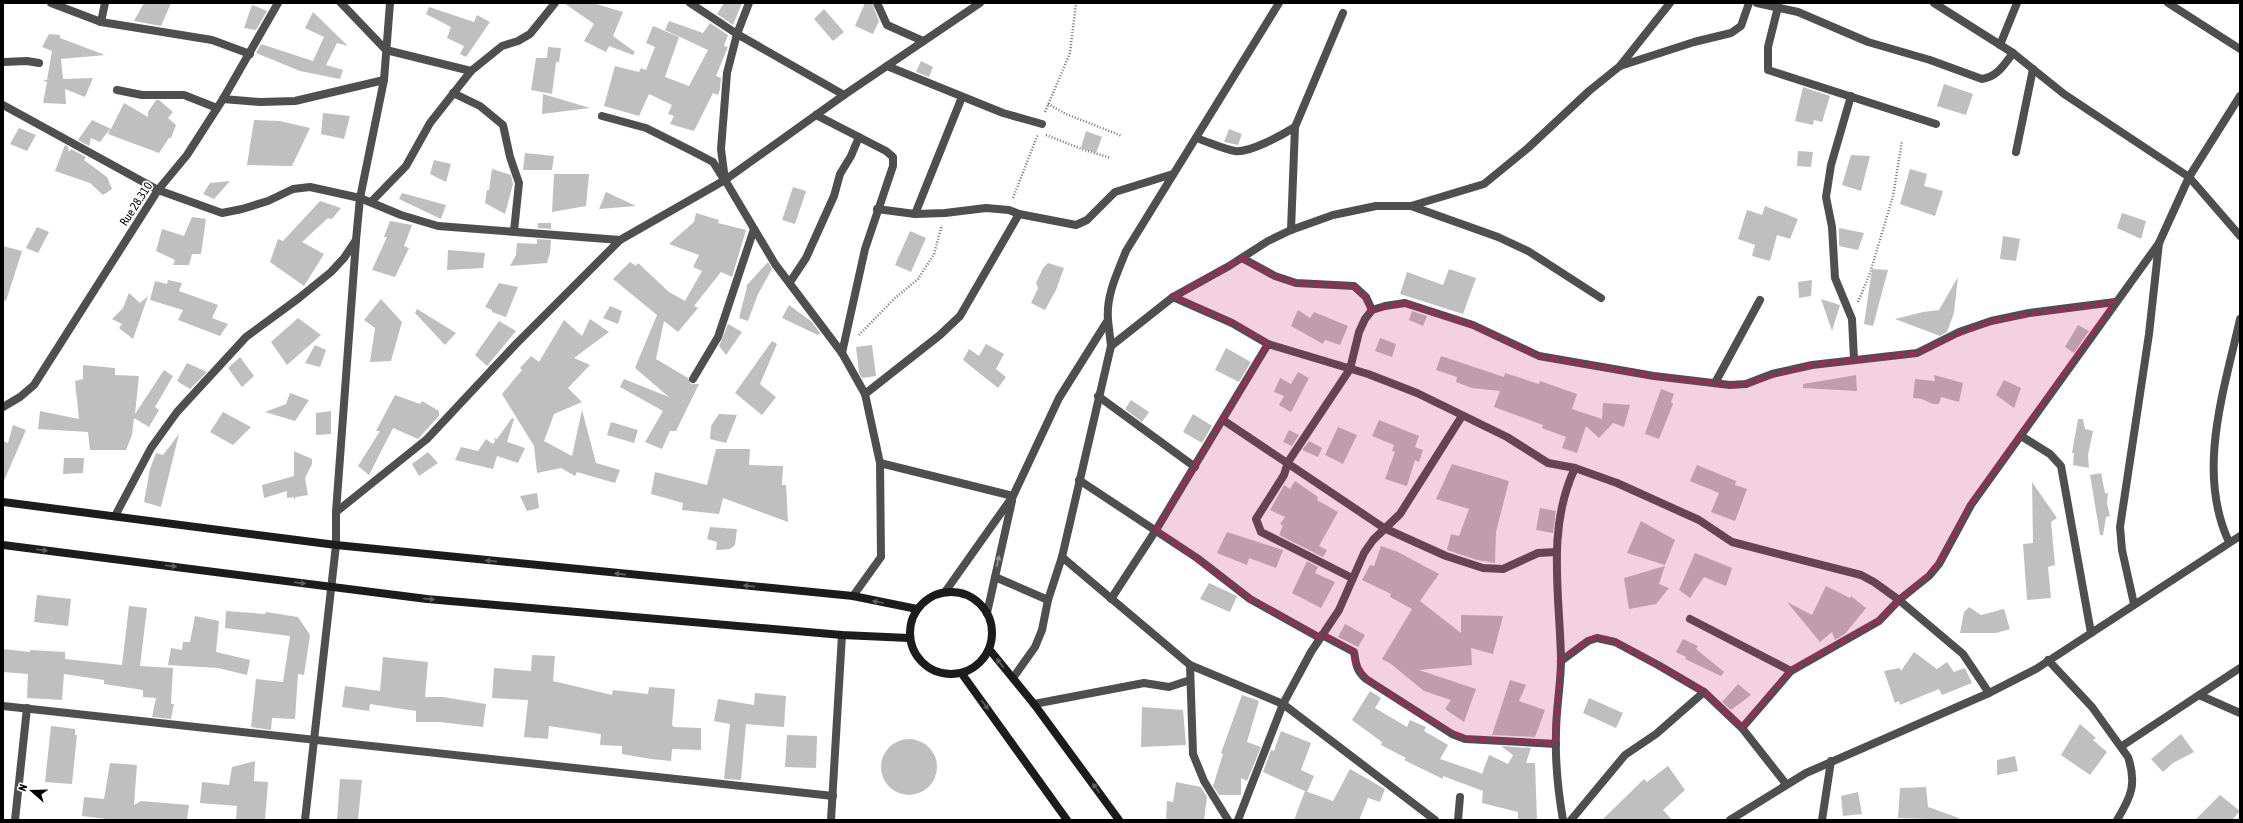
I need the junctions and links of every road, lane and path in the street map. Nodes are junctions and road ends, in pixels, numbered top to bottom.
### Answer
1 (51, 3) edge
2 (105, 3) edge
3 (278, 3) edge
4 (340, 3) edge
5 (390, 3) edge
6 (555, 3) edge
7 (690, 3) edge
8 (749, 3) edge
9 (877, 3) edge
10 (1076, 3) edge
11 (1279, 3) edge
12 (1670, 3) edge
13 (1749, 3) edge
14 (1758, 3) edge
15 (1934, 3) edge
16 (2017, 3) edge
17 (2168, 3) edge
18 (981, 4) edge
19 (1778, 7) junction
20 (1343, 13) dead end
21 (100, 22) junction
22 (738, 34) junction
23 (923, 41) junction
24 (2000, 45) junction
25 (2240, 49) edge
26 (386, 50) junction
27 (2013, 53) junction
28 (250, 54) junction
29 (3, 62) edge
30 (39, 63) dead end
31 (887, 66) junction
32 (1620, 66) junction
33 (2033, 69) junction
34 (471, 71) junction
35 (384, 80) junction
36 (117, 90) dead end
37 (453, 93) junction
38 (844, 95) junction
39 (1851, 96) junction
40 (2240, 96) edge
41 (962, 97) junction
42 (224, 99) junction
43 (1048, 104) junction
44 (3, 105) edge
45 (217, 108) junction
46 (816, 115) junction
47 (602, 116) dead end
48 (1042, 124) junction
49 (1936, 124) dead end
50 (1294, 127) junction
51 (1038, 132) junction
52 (1122, 136) dead end
53 (859, 137) junction
54 (1196, 138) junction
55 (1902, 141) dead end
56 (2016, 152) dead end
57 (1111, 158) dead end
58 (1173, 174) junction
59 (2189, 177) junction
60 (725, 180) junction
61 (158, 190) junction
62 (360, 198) junction
63 (371, 202) junction
64 (1411, 206) junction
65 (877, 209) junction
66 (1009, 210) junction
67 (945, 213) junction
68 (915, 214) junction
69 (1019, 214) junction
70 (754, 229) junction
71 (1291, 230) junction
72 (514, 231) junction
73 (2240, 236) edge
74 (356, 240) junction
75 (620, 240) junction
76 (2159, 243) junction
77 (1242, 258) junction
78 (790, 282) junction
79 (1173, 297) junction
80 (1601, 298) dead end
81 (1760, 300) dead end
82 (2115, 302) junction
83 (1372, 310) junction
84 (2240, 319) edge
85 (1108, 320) junction
86 (1852, 320) junction
87 (857, 337) dead end
88 (1268, 344) junction
89 (1111, 346) junction
90 (842, 353) junction
91 (1854, 359) junction
92 (1350, 369) junction
93 (693, 379) dead end
94 (1715, 383) junction
95 (866, 394) junction
96 (1098, 396) junction
97 (3, 407) edge
98 (1462, 416) junction
99 (1223, 420) junction
100 (2021, 436) junction
101 (1288, 462) junction
102 (880, 463) junction
103 (1195, 467) junction
104 (1575, 468) junction
105 (1079, 480) junction
106 (1013, 496) junction
107 (3, 502) edge
108 (336, 512) junction
109 (115, 516) junction
110 (1384, 528) junction
111 (1156, 530) junction
112 (2240, 536) edge
113 (2229, 542) junction
114 (3, 545) edge
115 (336, 545) junction
116 (1556, 552) junction
117 (1062, 558) junction
118 (995, 577) junction
119 (1352, 578) junction
120 (332, 587) junction
121 (944, 592) junction
122 (853, 596) junction
123 (1111, 599) junction
124 (1048, 600) junction
125 (1899, 600) junction
126 (2134, 604) junction
127 (917, 610) junction
128 (987, 613) junction
129 (1690, 619) dead end
130 (2091, 633) junction
131 (842, 635) junction
132 (1321, 636) junction
133 (909, 638) junction
134 (989, 649) junction
135 (2048, 660) junction
136 (1561, 661) junction
137 (1190, 665) junction
138 (2240, 668) edge
139 (1791, 671) junction
140 (962, 674) junction
141 (1013, 678) junction
142 (1190, 680) junction
143 (1704, 692) junction
144 (1989, 693) junction
145 (2199, 695) junction
146 (1034, 704) junction
147 (1283, 704) junction
148 (3, 706) edge
149 (27, 708) junction
150 (2240, 713) edge
151 (1742, 728) junction
152 (315, 740) junction
153 (1556, 744) junction
154 (2122, 746) junction
155 (1831, 761) junction
156 (1786, 784) junction
157 (833, 796) junction
158 (1460, 797) dead end
159 (15, 820) edge
160 (305, 820) edge
161 (831, 820) edge
162 (1067, 820) edge
163 (1119, 820) edge
164 (1228, 820) edge
165 (1238, 820) edge
166 (1435, 820) edge
167 (1458, 820) edge
168 (1563, 820) edge
169 (1571, 820) edge
170 (1730, 820) edge
171 (1822, 820) edge
172 (2117, 820) edge

1 - 21 street
2 - 21 street
3 - 28 street, Rue 28.310
4 - 26 street
5 - 26 street
6 - 34 street
7 - 22 street
8 - 22 street
9 - 23 street
10 - 43 path
11 - 54 street
12 - 32 street
13 - 32 street
14 - 19 street
15 - 24 street
16 - 24 street
17 - 25 street
18 - 23 street
19 - 27 street
19 - 39 street
20 - 50 street
21 - 28 street
22 - 38 street
22 - 60 street
23 - 31 street
24 - 27 street
26 - 34 street
26 - 35 street
27 - 33 street
28 - 42 street, Rue 28.310
29 - 30 street
31 - 38 street
31 - 41 street
32 - 64 street
33 - 56 street
33 - 59 street
34 - 37 street
35 - 42 street
35 - 62 street
36 - 45 street
37 - 63 street
37 - 72 street
38 - 46 street
39 - 49 street
39 - 86 street
40 - 59 street
41 - 48 street
41 - 68 street
42 - 45 street, Rue 28.310
43 - 48 path
43 - 52 path
44 - 61 street
45 - 61 street, Rue 28.310
46 - 53 street
46 - 60 street
47 - 60 street
48 - 51 path
50 - 54 street
50 - 71 street
51 - 57 path
51 - 66 path
53 - 65 street
53 - 78 street
54 - 58 street
55 - 86 path
58 - 69 street
58 - 85 street
59 - 73 street
59 - 76 street
60 - 70 street
60 - 75 street
61 - 62 street
61 - 97 street, Rue 28.310
62 - 63 street
62 - 74 street
63 - 72 street
64 - 71 street
64 - 80 street
65 - 68 street
65 - 90 street
66 - 67 street
66 - 69 street
67 - 68 street
67 - 87 path
69 - 95 street
70 - 78 street
70 - 93 street
71 - 77 street
72 - 75 street
74 - 108 street
74 - 109 street
75 - 108 street
76 - 82 street
76 - 126 street
77 - 79 street
77 - 83 street
78 - 90 street
79 - 88 street
79 - 89 street
81 - 94 street
82 - 91 street
82 - 100 street
83 - 92 street
83 - 94 street
84 - 113 street
85 - 89 street
85 - 106 street
86 - 91 street
88 - 92 street
88 - 99 street
89 - 96 street
90 - 95 street
91 - 94 street
92 - 98 street
92 - 101 street
95 - 102 street
96 - 103 street
96 - 105 street
98 - 104 street
98 - 110 street
99 - 101 street
99 - 103 street
100 - 125 street
100 - 130 street
101 - 110 street
101 - 119 street
102 - 106 street
102 - 122 street
103 - 111 street
104 - 116 street
104 - 125 street
105 - 111 street
105 - 117 street
118 -> 106 street
106 - 121 street
107 - 109 main road
108 - 115 street
109 - 115 main road
110 - 116 street
110 - 119 street
111 - 123 street
111 - 132 street
112 - 113 street
113 - 126 street
114 -> 120 main road
115 - 120 street
122 -> 115 main road
116 - 136 street
117 - 123 street
117 - 124 street
118 - 124 street
118 - 128 street
119 - 132 street
120 -> 131 main road
120 - 152 street
121 - 127 main road
121 - 128 main road
127 -> 122 main road
123 - 137 street
124 - 141 street
125 - 139 street
125 - 144 street
126 - 130 street
127 - 133 main road
128 - 134 main road
129 - 139 street
130 - 135 street
131 - 133 main road
131 - 157 street
132 - 147 street
132 - 153 street
133 - 140 main road
134 - 140 main road
141 -> 134 main road
135 - 144 street
135 - 154 street
136 - 143 street
136 - 153 street
137 - 142 street
137 - 147 street
138 - 145 street
139 - 151 street
140 -> 162 main road
141 - 146 main road
142 - 146 street
142 - 164 street
143 - 151 street
143 - 169 street
144 - 155 street
145 - 150 street
145 - 154 street
163 -> 146 main road
147 - 165 street
147 - 166 street
148 - 149 street
149 - 152 street
149 - 159 street
151 - 156 street
152 - 157 street
152 - 160 street
153 - 168 street
154 - 172 street
155 - 156 street
155 - 171 street
156 - 170 street
157 - 161 street
158 - 167 street

